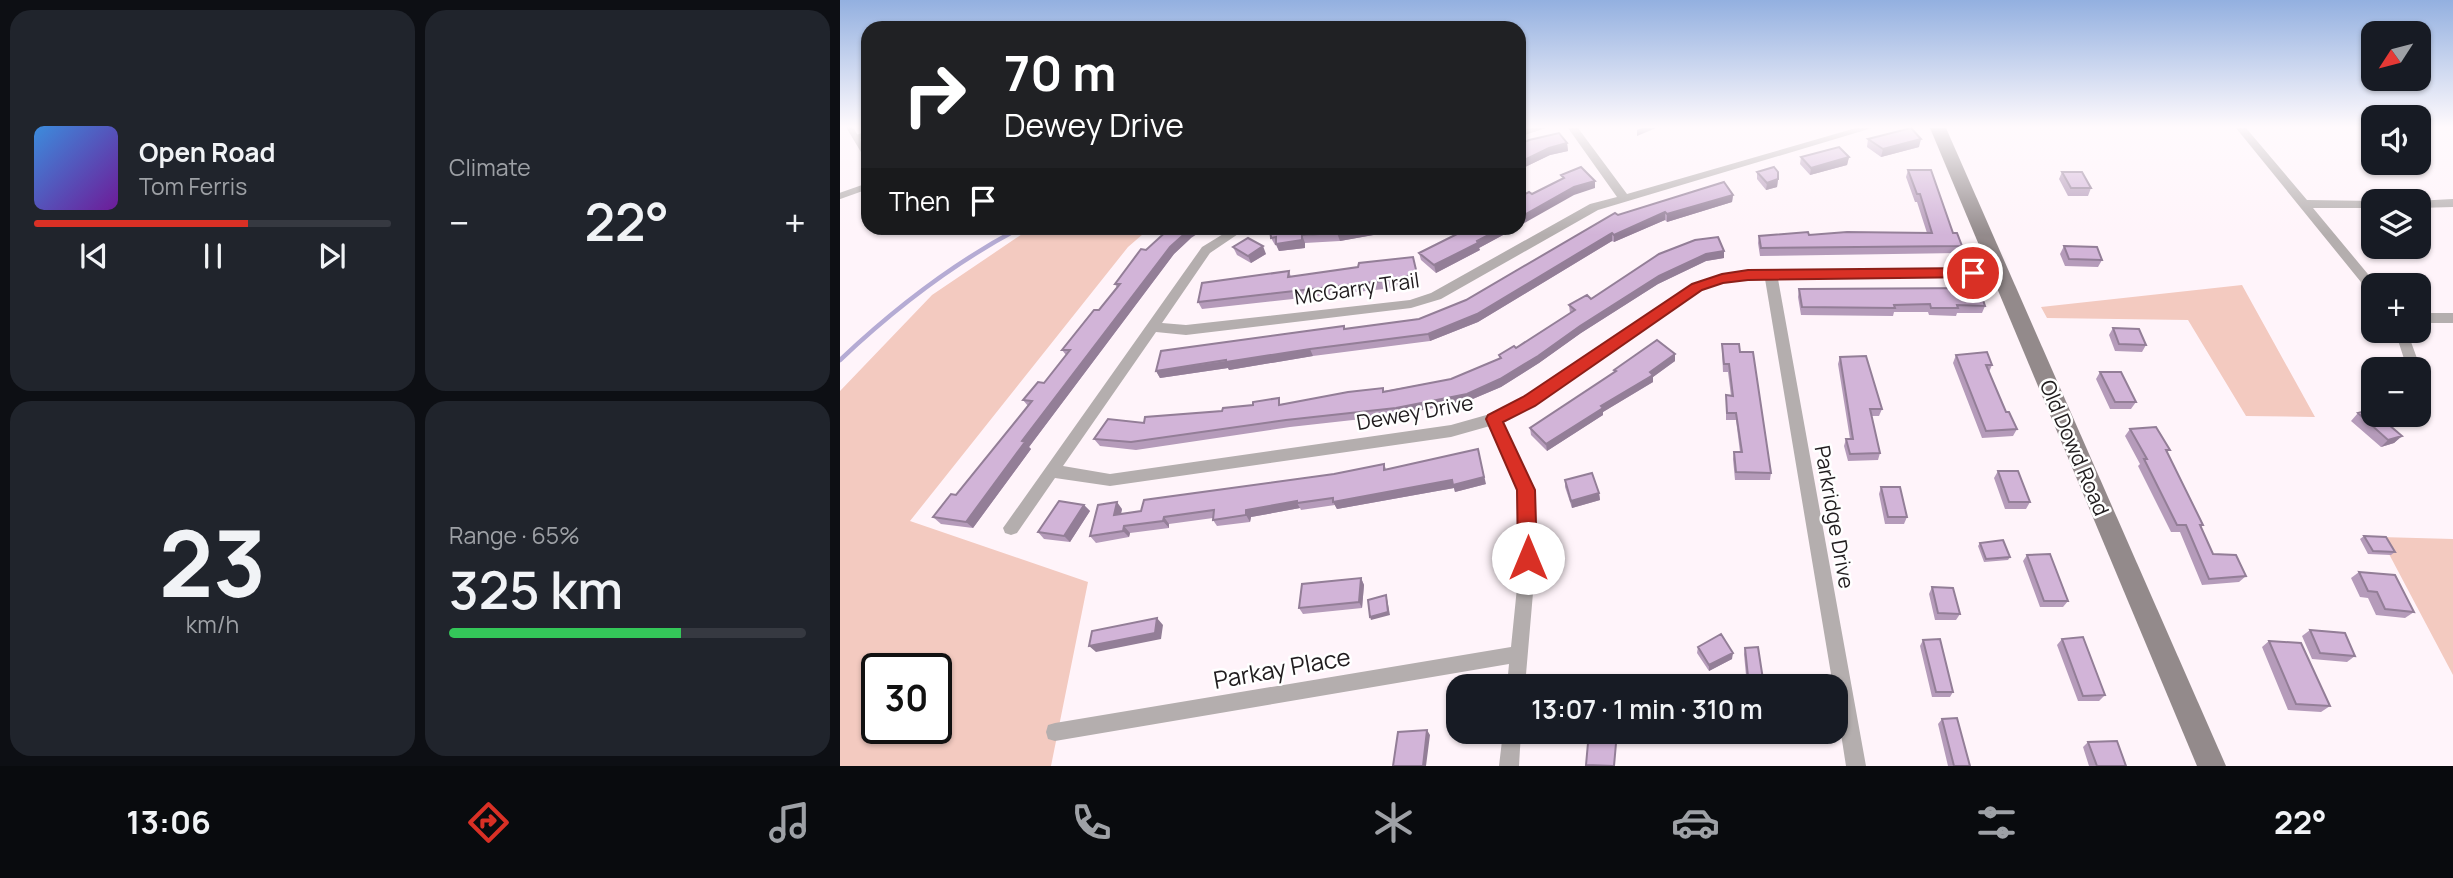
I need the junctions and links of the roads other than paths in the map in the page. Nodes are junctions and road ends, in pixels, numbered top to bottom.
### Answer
1 (1599, 164) edge
2 (1743, 164) edge
3 (1953, 164) edge
4 (2271, 164) edge
5 (861, 188) edge
6 (840, 196) edge
7 (1624, 198) junction
8 (2453, 203) edge
9 (2304, 204) junction
10 (2361, 204) edge
11 (2431, 204) edge
12 (1230, 235) edge
13 (1999, 273) junction
14 (2361, 274) edge
15 (1771, 275) junction
16 (2431, 318) edge
17 (2453, 318) edge
18 (1154, 327) junction
19 (1494, 419) junction
20 (1052, 471) junction
21 (1011, 528) dead end
22 (1518, 654) junction
23 (1517, 674) edge
24 (1055, 732) dead end
25 (1511, 744) edge
26 (1509, 766) edge
27 (1856, 766) edge
28 (2212, 766) edge

1 - 7 street
2 - 7 street, McGarry Trail
3 - 13 street, Old Dowd Road
4 - 9 street
5 - 6 lane
7 - 18 street, McGarry Trail
8 - 11 street
9 - 10 street
9 - 14 street
12 - 18 street
13 - 15 street, Dewey Drive
13 - 28 street, Old Dowd Road
15 - 19 street, Dewey Drive
15 - 27 street, Parkridge Drive
16 - 17 street
18 - 20 street
19 - 20 street, Dewey Drive
19 - 22 street
20 - 21 street
22 - 23 street
22 - 24 street, Parkay Place
25 - 26 street

